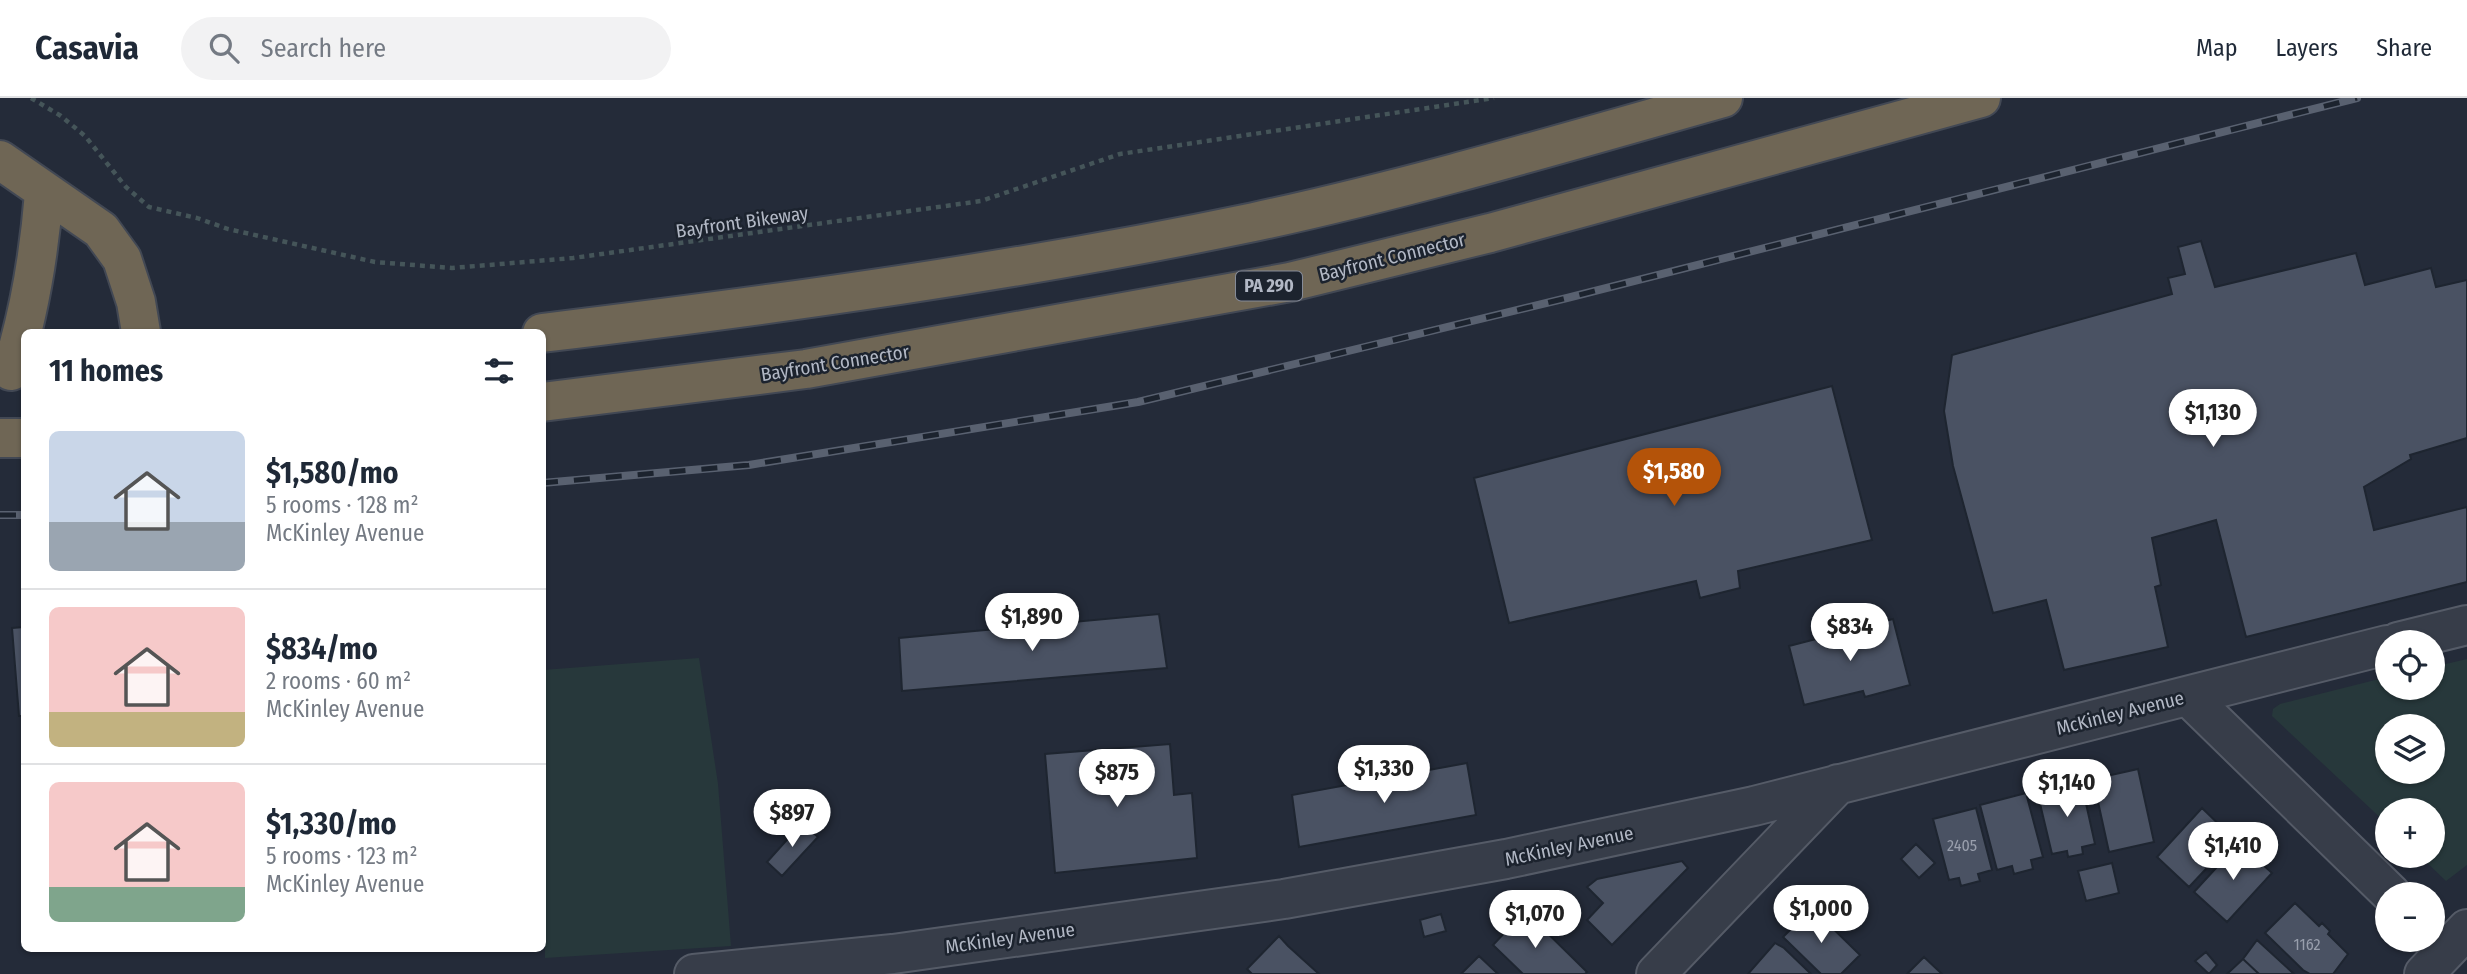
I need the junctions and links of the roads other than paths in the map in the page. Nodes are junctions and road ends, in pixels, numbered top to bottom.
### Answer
1 (1723, 98) edge
2 (1981, 98) edge
3 (0, 160) edge
4 (44, 193) junction
5 (25, 329) edge
6 (140, 329) edge
7 (546, 332) edge
8 (21, 342) edge
9 (12, 372) edge
10 (546, 402) edge
11 (0, 438) edge
12 (21, 438) edge
13 (2467, 625) edge
14 (2445, 630) edge
15 (2375, 648) edge
16 (2188, 696) junction
17 (1838, 784) junction
18 (2379, 882) edge
19 (883, 964) edge
20 (742, 973) edge
21 (694, 974) edge
22 (1656, 974) edge

1 - 7 highway
2 - 10 highway, Bayfront Connector / PA 290
3 - 4 highway
4 - 5 highway
4 - 6 highway
8 - 9 highway
11 - 12 highway
13 - 14 street
15 - 16 street, McKinley Avenue
16 - 17 street, McKinley Avenue
16 - 18 street
17 - 19 street, McKinley Avenue
17 - 22 street
19 - 20 street, McKinley Avenue
20 - 21 street, McKinley Avenue

